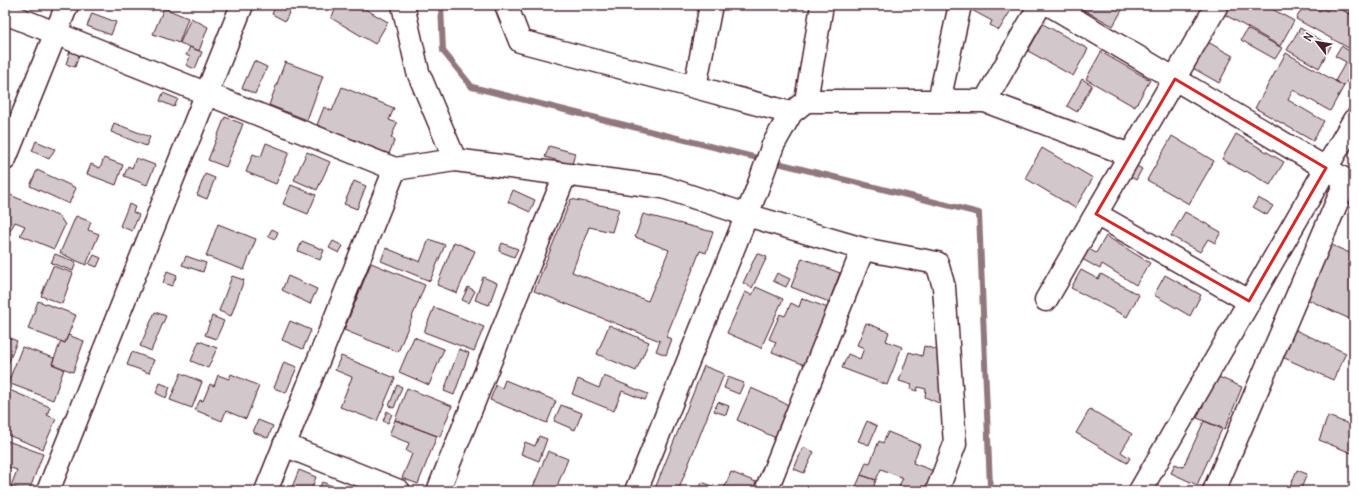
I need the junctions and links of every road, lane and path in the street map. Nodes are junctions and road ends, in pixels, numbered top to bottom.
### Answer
1 (67, 5) edge
2 (242, 5) edge
3 (403, 5) edge
4 (506, 5) edge
5 (711, 5) edge
6 (822, 5) edge
7 (960, 5) edge
8 (1040, 5) edge
9 (1050, 5) edge
10 (1217, 5) edge
11 (5, 13) edge
12 (55, 33) junction
13 (1175, 79) junction
14 (695, 87) junction
15 (207, 94) junction
16 (939, 101) junction
17 (985, 101) junction
18 (798, 107) junction
19 (1354, 120) edge
20 (1130, 155) junction
21 (5, 159) edge
22 (455, 160) junction
23 (1326, 168) junction
24 (395, 169) junction
25 (565, 175) junction
26 (1350, 183) edge
27 (1096, 214) junction
28 (747, 215) junction
29 (862, 249) junction
30 (1046, 300) dead end
31 (1249, 301) junction
32 (284, 445) junction
33 (48, 491) edge
34 (266, 491) edge
35 (399, 491) edge
36 (438, 491) edge
37 (636, 491) edge
38 (766, 491) edge
39 (937, 491) edge
40 (1140, 491) edge
41 (1214, 491) edge

1 - 12 street
2 - 15 street
3 - 22 street
4 - 14 street
5 - 14 street
6 - 18 street
7 - 16 street
8 - 17 street
9 - 13 street
10 - 13 street
11 - 12 street
12 - 15 street
12 - 21 street
13 - 20 street
13 - 23 street
14 - 18 street
15 - 24 street
15 - 33 street
16 - 17 street
16 - 18 street
17 - 20 street
18 - 28 street
19 - 23 street
20 - 27 street
22 - 24 street
22 - 25 street
23 - 26 street
23 - 31 street
24 - 32 street
25 - 28 street
25 - 36 street
26 - 41 street
27 - 30 street
27 - 31 street
28 - 29 street
28 - 37 street
29 - 38 street
29 - 39 street
31 - 40 street
32 - 34 street
32 - 35 street

